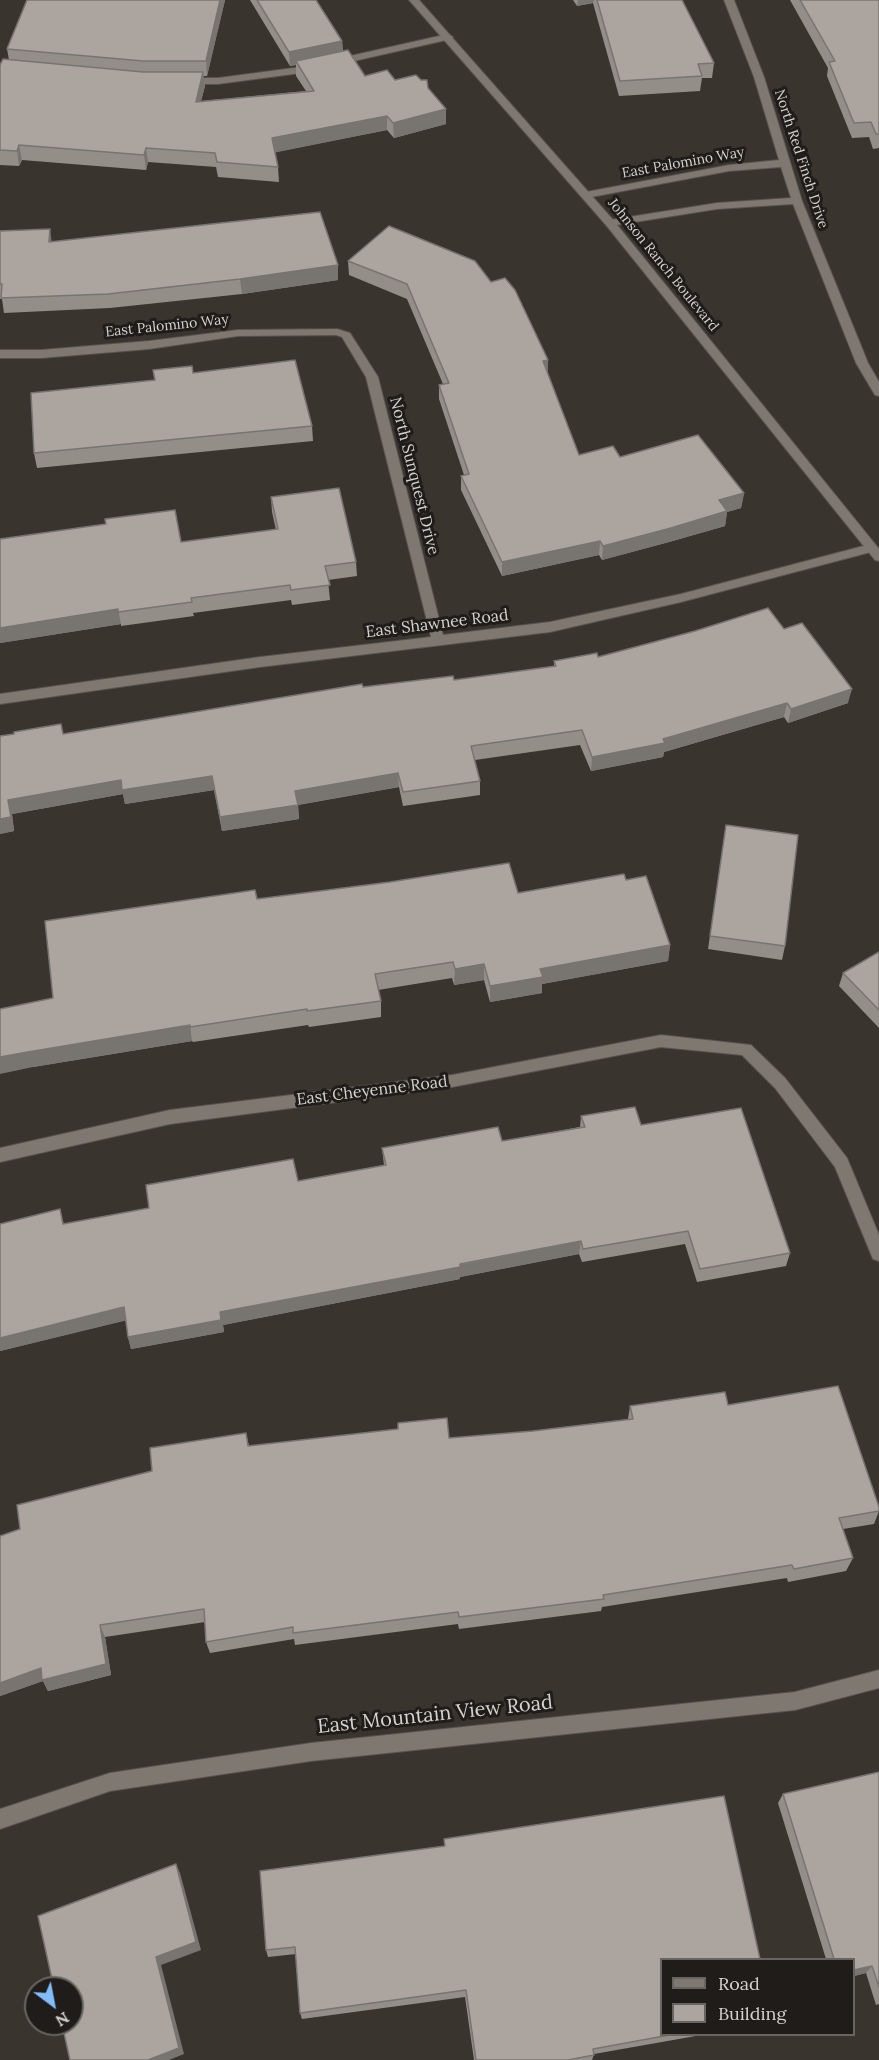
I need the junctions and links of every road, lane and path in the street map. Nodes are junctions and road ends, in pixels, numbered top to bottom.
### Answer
1 (414, 0) edge
2 (729, 0) edge
3 (448, 37) junction
4 (177, 81) edge
5 (786, 163) junction
6 (586, 195) junction
7 (797, 201) junction
8 (610, 223) junction
9 (337, 332) joint
10 (0, 354) edge
11 (879, 392) edge
12 (875, 552) edge
13 (438, 640) junction
14 (0, 699) edge
15 (0, 1155) edge
16 (879, 1254) edge
17 (879, 1679) edge
18 (0, 1819) edge

1 - 3 street, Johnson Ranch Boulevard
2 - 5 street, North Red Finch Drive
3 - 4 street
3 - 6 street, Johnson Ranch Boulevard
5 - 6 street, East Palomino Way
5 - 7 street, North Red Finch Drive
6 - 8 street, Johnson Ranch Boulevard
7 - 8 street
7 - 11 street, North Red Finch Drive
8 - 12 street, Johnson Ranch Boulevard
9 - 10 street, East Palomino Way
9 - 13 street, North Sunquest Drive
12 - 13 street, East Shawnee Road
13 - 14 street, East Shawnee Road
15 - 16 street, East Cheyenne Road
17 - 18 street, East Mountain View Road

